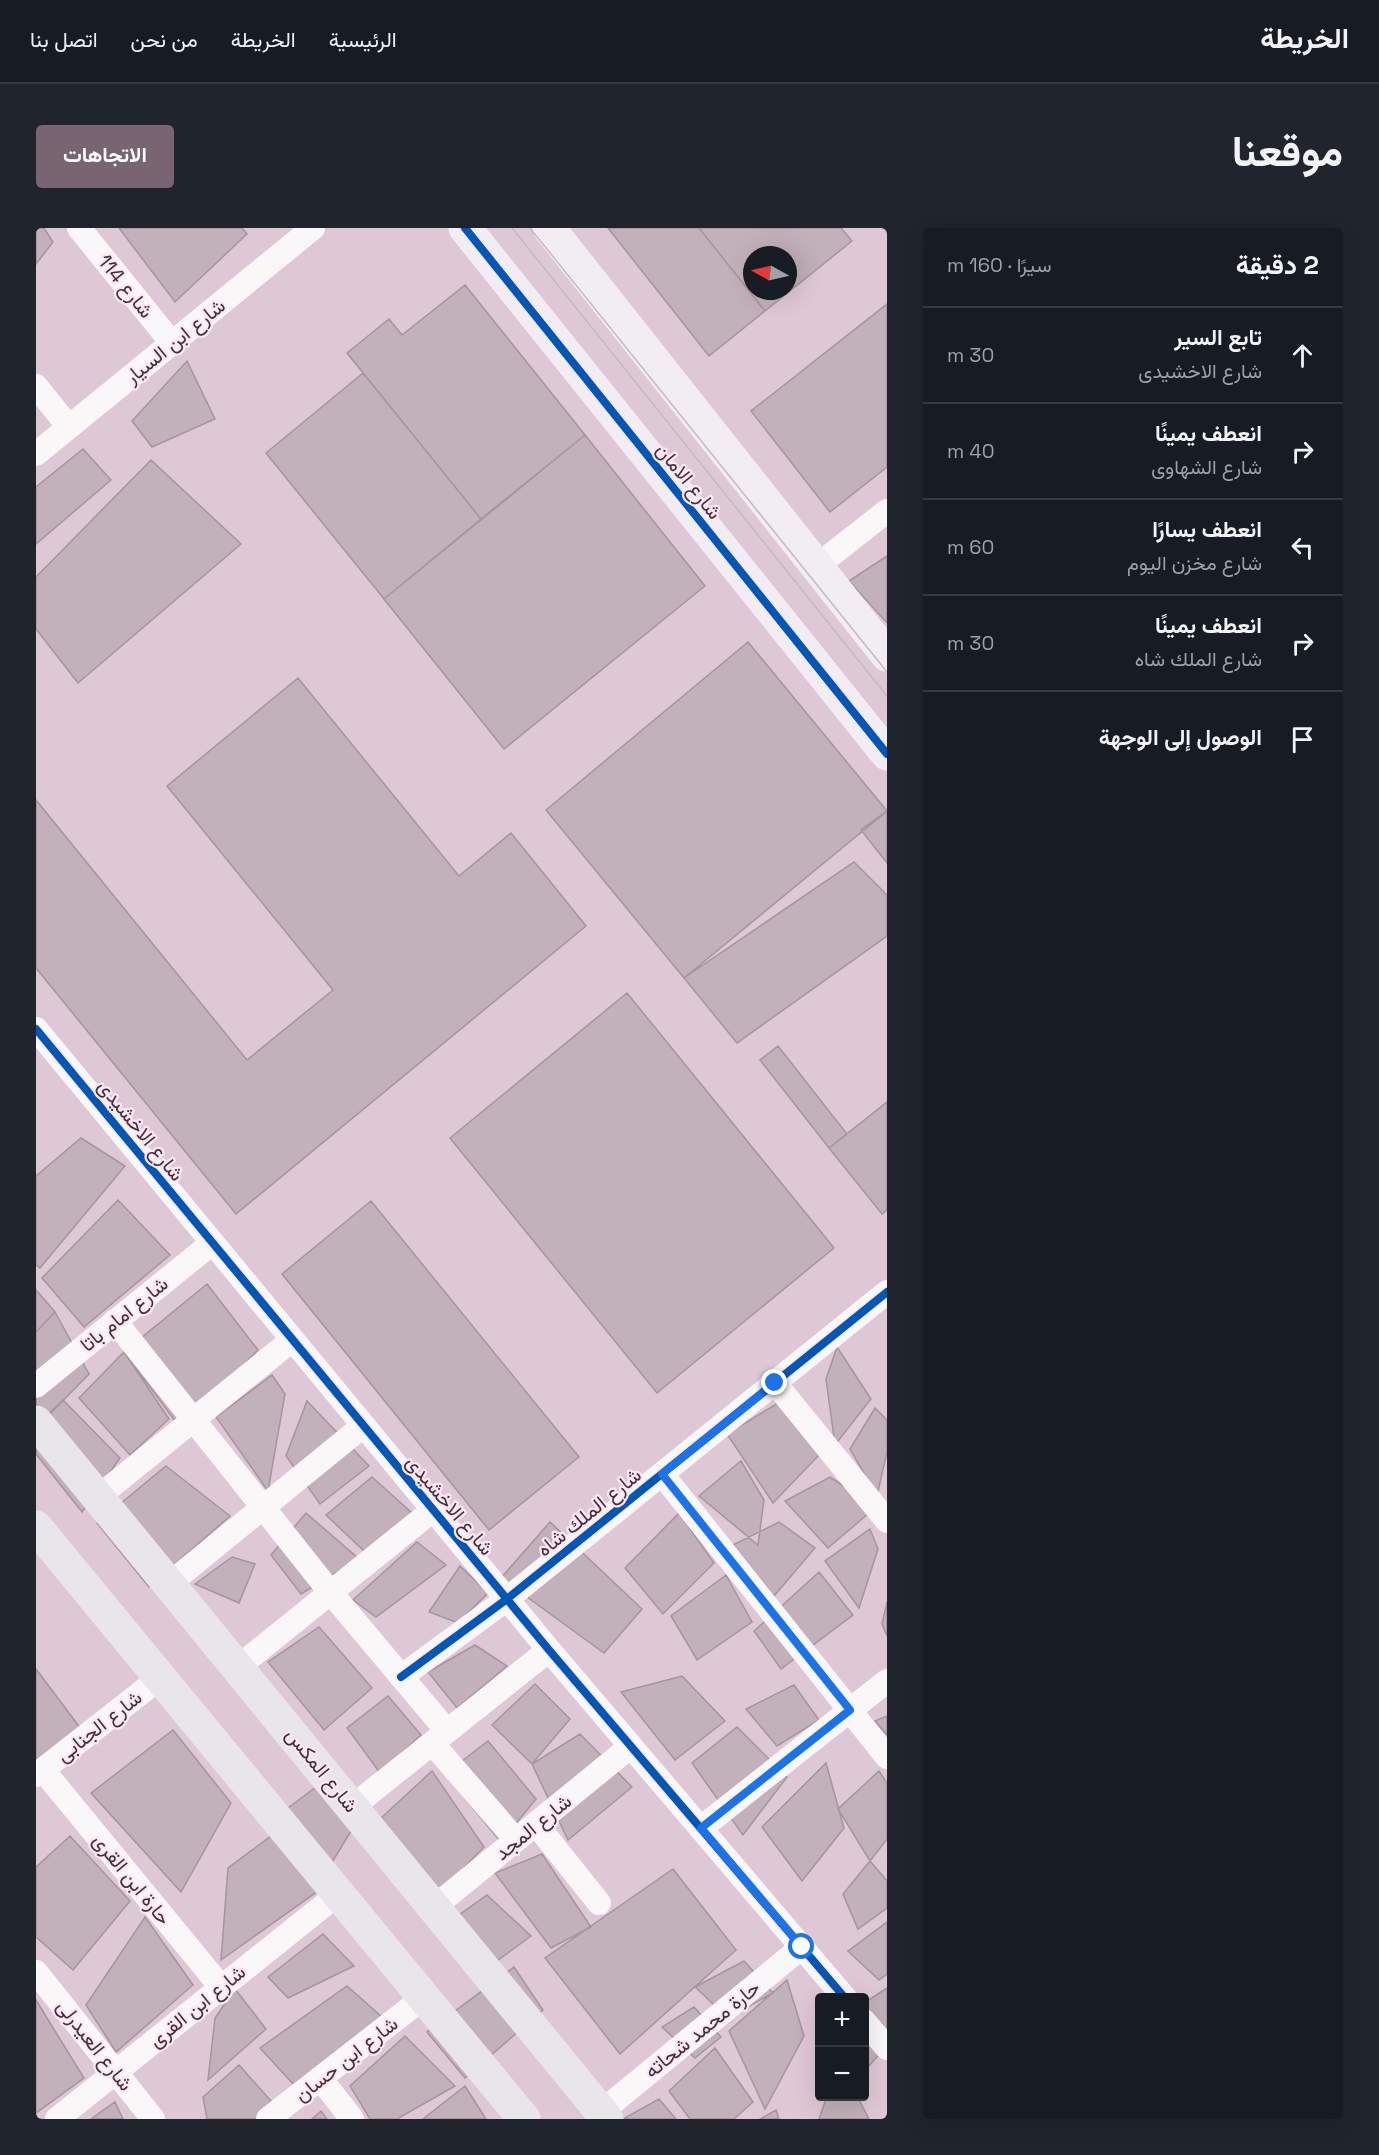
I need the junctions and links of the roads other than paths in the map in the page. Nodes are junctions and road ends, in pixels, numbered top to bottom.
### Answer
1 (79, 228) edge
2 (313, 228) edge
3 (465, 228) edge
4 (549, 228) edge
5 (172, 343) junction
6 (36, 386) edge
7 (69, 427) junction
8 (36, 454) edge
9 (887, 511) edge
10 (817, 566) junction
11 (887, 655) edge
12 (887, 754) edge
13 (36, 1029) edge
14 (212, 1243) junction
15 (887, 1292) edge
16 (115, 1322) junction
17 (292, 1340) junction
18 (775, 1383) junction
19 (36, 1386) edge
20 (193, 1420) junction
21 (36, 1422) edge
22 (363, 1426) junction
23 (662, 1474) junction
24 (98, 1497) junction
25 (264, 1508) junction
26 (433, 1510) junction
27 (887, 1521) edge
28 (36, 1527) edge
29 (169, 1584) junction
30 (331, 1593) junction
31 (507, 1599) junction
32 (549, 1650) junction
33 (238, 1667) junction
34 (161, 1677) junction
35 (401, 1677) junction
36 (887, 1681) edge
37 (850, 1710) junction
38 (440, 1737) junction
39 (631, 1746) junction
40 (887, 1757) edge
41 (39, 1773) edge
42 (352, 1807) junction
43 (536, 1824) junction
44 (701, 1828) junction
45 (516, 1840) junction
46 (338, 1894) junction
47 (599, 1904) dead end
48 (434, 1907) junction
49 (802, 1947) junction
50 (36, 1972) edge
51 (221, 1987) junction
52 (840, 1993) edge
53 (423, 1998) junction
54 (869, 2027) edge
55 (887, 2048) edge
56 (116, 2072) junction
57 (320, 2078) junction
58 (604, 2115) edge
59 (57, 2119) edge
60 (153, 2119) edge
61 (268, 2119) edge
62 (352, 2119) edge
63 (524, 2119) edge

1 - 5 street, شارع 114
2 - 5 street, شارع ابن السيار
3 - 12 street, شارع الامان
4 - 10 street
5 - 7 street, شارع ابن السيار
6 - 7 street
7 - 8 street, شارع ابن السيار
9 - 10 street
10 - 11 street
13 - 14 street, شارع الاخشيدى
14 - 16 street, شارع امام باتا
14 - 17 street, شارع الاخشيدى
15 - 18 street, شارع الملك شاه
16 - 19 street, شارع امام باتا
16 - 20 street
17 - 20 street
17 - 22 street, شارع الاخشيدى
18 - 23 street, شارع الملك شاه
18 - 27 street
20 - 24 street
20 - 25 street
21 - 24 main road, شارع المكس
22 - 25 street
22 - 26 street, شارع الاخشيدى
23 - 31 street, شارع الملك شاه
23 - 37 street
24 - 29 main road, شارع المكس
25 - 29 street
25 - 30 street
26 - 30 street
26 - 31 street, شارع الاخشيدى
28 - 34 main road
29 - 33 main road, شارع المكس
30 - 33 street
30 - 35 street
31 - 32 street, شارع الاخشيدى
31 - 35 street, شارع الملك شاه
32 - 38 street
32 - 39 street, شارع الاخشيدى
33 - 42 main road, شارع المكس
34 - 41 street, شارع الجنابى
34 - 46 main road
35 - 38 street
36 - 37 street
37 - 40 street
37 - 44 street
38 - 42 street
38 - 45 street
39 - 43 street, شارع المجد
39 - 44 street, شارع الاخشيدى
41 - 51 street, حارة ابن القرى
42 - 48 main road, شارع المكس
43 - 45 street, شارع المجد
43 - 47 street
44 - 49 street, شارع الاخشيدى
45 - 48 street, شارع المجد
46 - 51 street, شارع ابن القرى
46 - 53 main road
48 - 58 main road, شارع المكس
49 - 52 street, شارع الاخشيدى
49 - 58 street, حارة محمد شحاته
50 - 56 street, شارع العيدرلى
51 - 56 street, شارع ابن القرى
53 - 57 street, شارع ابن حسان
53 - 63 main road
54 - 55 street
56 - 59 street, شارع ابن القرى
56 - 60 street, شارع العيدرلى
57 - 61 street, شارع ابن حسان
57 - 62 street

